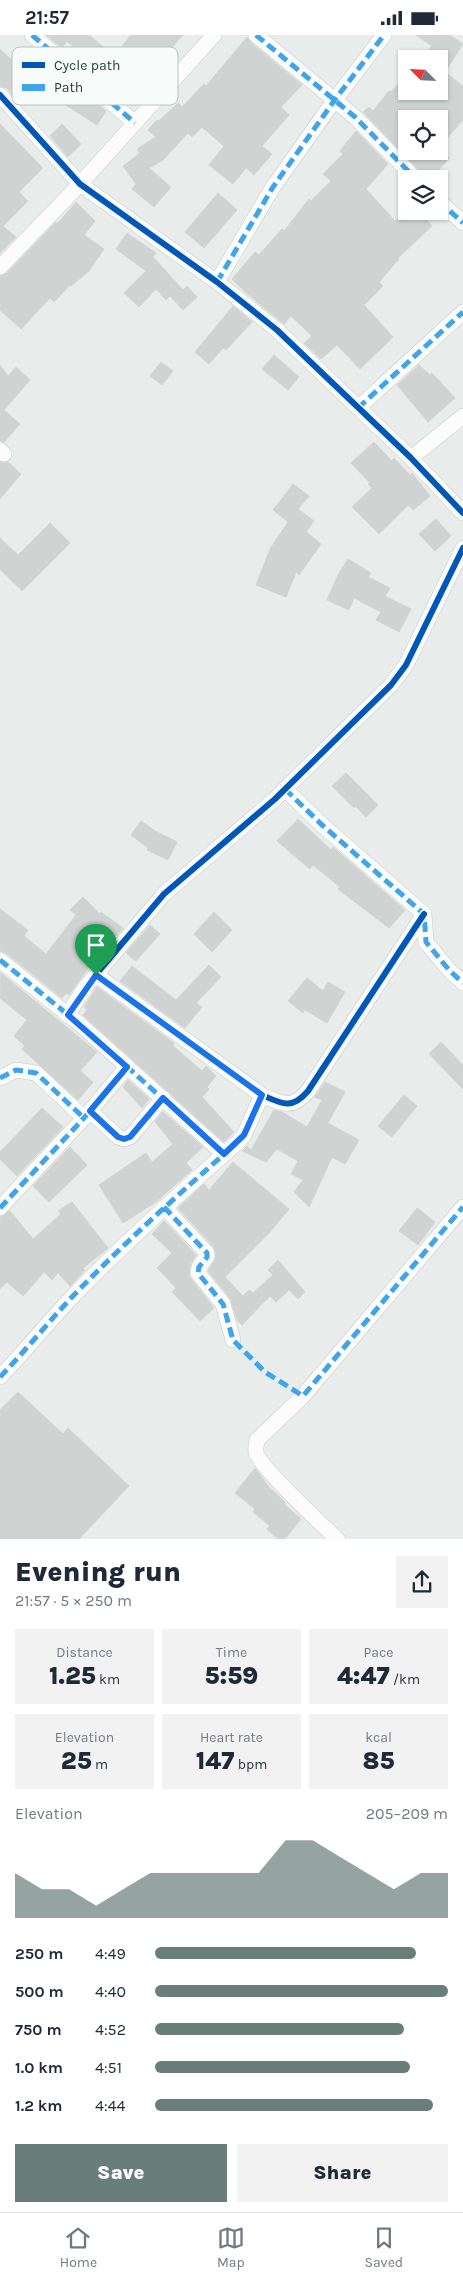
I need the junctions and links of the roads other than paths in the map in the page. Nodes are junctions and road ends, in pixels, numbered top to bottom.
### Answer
1 (32, 35) edge
2 (214, 35) edge
3 (256, 35) edge
4 (384, 35) edge
5 (46, 47) edge
6 (178, 75) edge
7 (0, 95) edge
8 (114, 105) edge
9 (151, 105) edge
10 (345, 109) junction
11 (135, 123) junction
12 (407, 170) edge
13 (80, 184) junction
14 (448, 209) edge
15 (463, 223) edge
16 (0, 267) edge
17 (222, 287) junction
18 (463, 312) edge
19 (358, 408) junction
20 (463, 416) edge
21 (411, 459) junction
22 (463, 513) edge
23 (463, 548) edge
24 (285, 789) junction
25 (424, 914) junction
26 (0, 960) edge
27 (96, 975) junction
28 (463, 983) edge
29 (68, 1015) junction
30 (127, 1067) junction
31 (0, 1078) edge
32 (262, 1095) junction
33 (163, 1098) junction
34 (87, 1115) junction
35 (224, 1154) junction
36 (164, 1207) junction
37 (463, 1207) edge
38 (0, 1208) edge
39 (233, 1341) dead end
40 (0, 1377) edge
41 (338, 1539) edge

1 - 5 street
2 - 6 street
3 - 10 street
4 - 10 street
7 - 13 street
8 - 11 street
9 - 11 street
10 - 12 street
10 - 17 street
11 - 13 street
13 - 16 street
13 - 17 street
14 - 15 street
17 - 19 street
18 - 19 street
19 - 21 street
20 - 21 street
21 - 22 street
23 - 24 street
24 - 25 street
24 - 27 street
25 - 28 street
25 - 32 street
26 - 29 street
27 - 29 street
27 - 32 street
29 - 30 street
30 - 33 street
30 - 34 street
31 - 34 street
32 - 35 street
33 - 34 street
33 - 35 street
34 - 38 street
35 - 36 street
36 - 39 street
36 - 40 street
37 - 41 street

